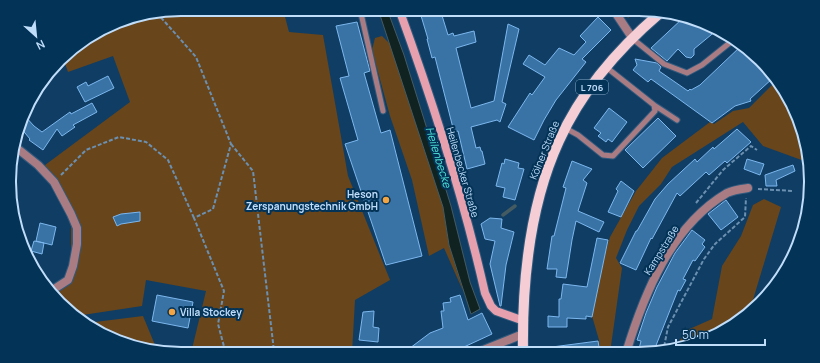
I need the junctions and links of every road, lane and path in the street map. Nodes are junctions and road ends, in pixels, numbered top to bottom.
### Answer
1 (362, 16) edge
2 (402, 16) edge
3 (618, 16) edge
4 (161, 17) edge
5 (656, 17) edge
6 (633, 39) junction
7 (729, 43) edge
8 (606, 67) junction
9 (654, 105) junction
10 (383, 111) dead end
11 (677, 120) dead end
12 (566, 128) junction
13 (231, 144) junction
14 (19, 149) edge
15 (757, 150) dead end
16 (54, 182) junction
17 (748, 188) junction
18 (793, 191) dead end
19 (694, 205) dead end
20 (194, 218) junction
21 (55, 289) edge
22 (524, 321) junction
23 (523, 334) junction
24 (664, 345) edge
25 (224, 347) edge
26 (274, 347) edge
27 (491, 347) edge
28 (523, 347) edge
29 (628, 347) edge

1 - 10 lane
2 - 22 main road, Heilenbecker Straße
3 - 6 street
4 - 13 path
5 - 6 main road, Kölner Straße / L 706
6 - 7 lane
6 - 8 main road, Kölner Straße / L 706
8 - 9 lane
8 - 12 main road, Kölner Straße / L 706
9 - 11 lane
9 - 12 lane
12 - 22 main road, Kölner Straße / L 706
13 - 20 path
13 - 26 path
14 - 16 street
15 - 19 path
16 - 20 path
16 - 21 street
17 - 18 path
17 - 24 path
17 - 29 street, Kampstraße
20 - 25 path
22 - 23 main road, Kölner Straße
23 - 27 street
23 - 28 main road, Kölner Straße

